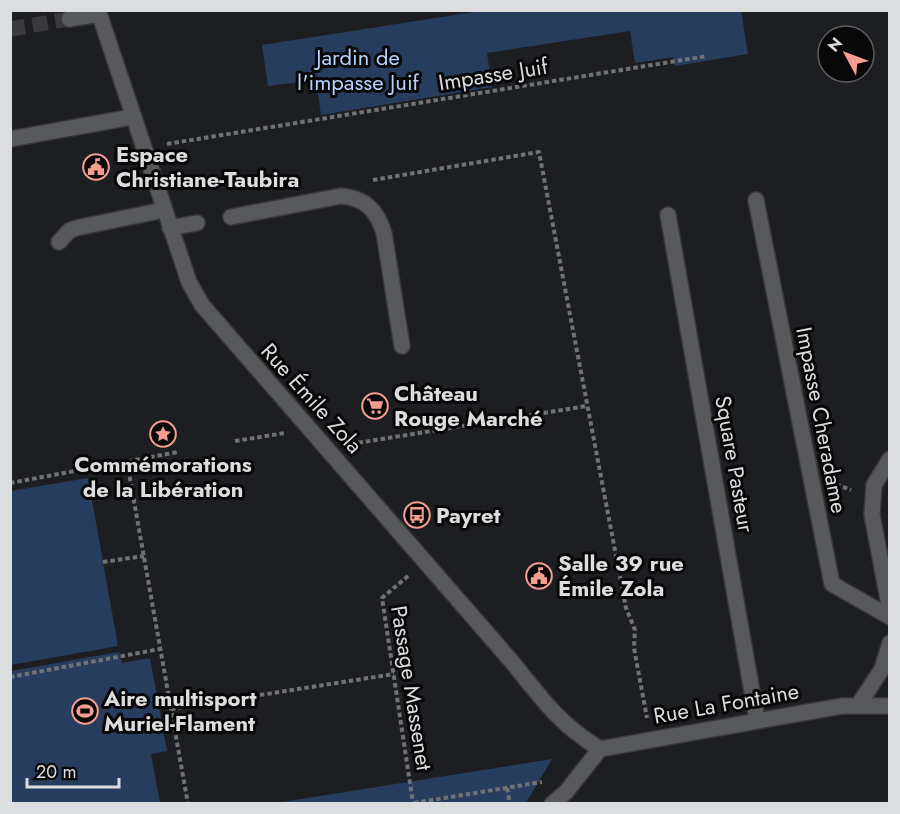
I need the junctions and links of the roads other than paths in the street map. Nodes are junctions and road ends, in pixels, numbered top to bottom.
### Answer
1 (99, 12) edge
2 (69, 19) tunnel mouth
3 (132, 117) junction
4 (10, 139) edge
5 (756, 200) dead end
6 (164, 210) junction
7 (668, 215) dead end
8 (231, 217) dead end
9 (197, 223) dead end
10 (170, 228) junction
11 (59, 242) dead end
12 (402, 346) dead end
13 (890, 459) edge
14 (890, 610) edge
15 (890, 617) edge
16 (890, 643) edge
17 (859, 704) junction
18 (888, 708) edge
19 (757, 720) junction
20 (600, 749) junction
21 (552, 804) edge

1 - 2 street
1 - 3 street, Rue Émile Zola
3 - 4 street
3 - 6 street, Rue Émile Zola
5 - 15 street, Impasse Cheradame
6 - 10 street, Rue Émile Zola
6 - 11 street
7 - 19 street, Square Pasteur
8 - 12 street
9 - 10 street
10 - 20 street, Rue Émile Zola
13 - 14 street
16 - 17 street
17 - 18 street, Rue La Fontaine
17 - 19 street, Rue La Fontaine
19 - 20 street, Rue La Fontaine
20 - 21 street

